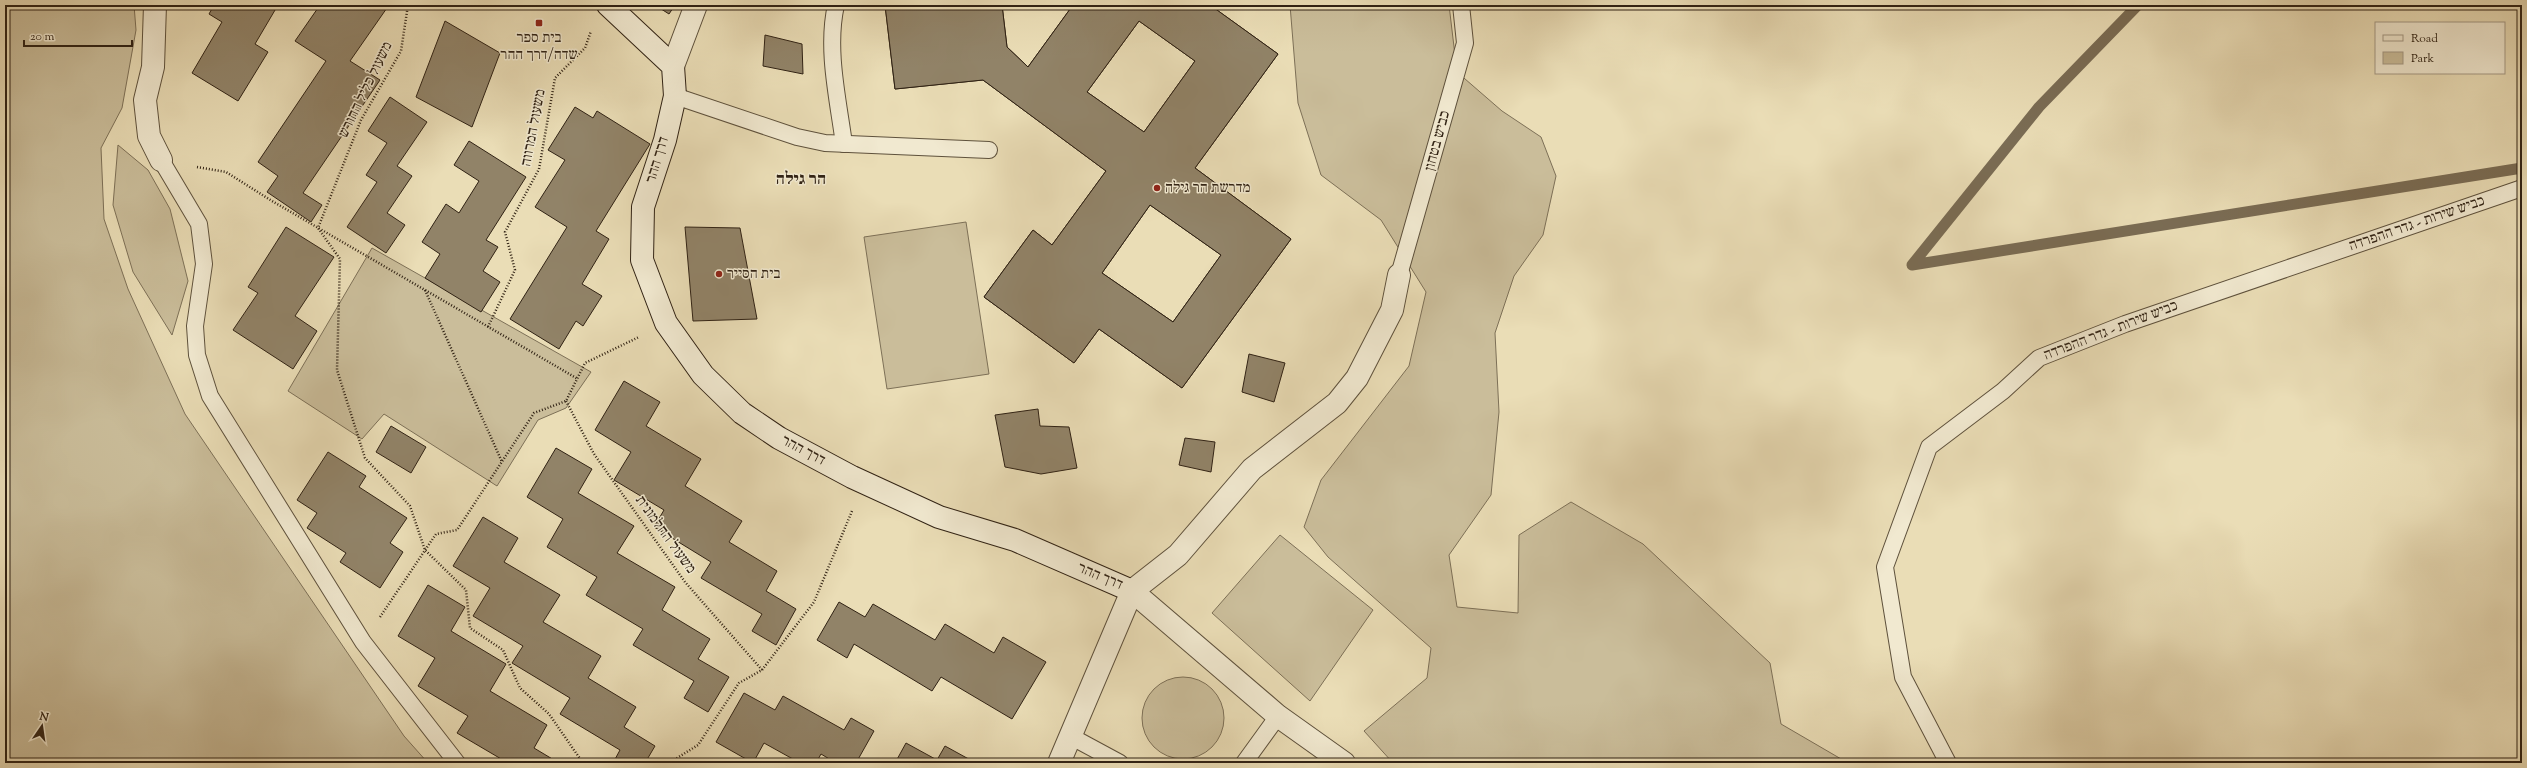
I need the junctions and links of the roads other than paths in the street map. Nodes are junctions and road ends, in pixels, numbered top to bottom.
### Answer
1 (155, 5) edge
2 (608, 5) edge
3 (696, 5) edge
4 (836, 5) edge
5 (1461, 5) edge
6 (673, 66) junction
7 (675, 96) junction
8 (844, 144) junction
9 (989, 150) dead end
10 (160, 160) joint
11 (2522, 188) edge
12 (1399, 275) joint
13 (1132, 591) junction
14 (1278, 716) junction
15 (1070, 736) junction
16 (457, 763) edge
17 (1059, 763) edge
18 (1120, 763) edge
19 (1244, 763) edge
20 (1344, 763) edge
21 (1948, 763) edge

1 - 10 street
2 - 6 street
3 - 6 street
4 - 8 lane
5 - 12 lane, כביש בטחון
6 - 7 street, דרך ההר
7 - 8 lane
7 - 13 street, דרך ההר
8 - 9 lane
10 - 16 lane
11 - 21 lane, כביש שירות - גדר ההפרדה
12 - 13 street
13 - 14 street
13 - 15 street, דרך ההר
14 - 19 lane
14 - 20 street
15 - 17 street, דרך ההר
15 - 18 lane

